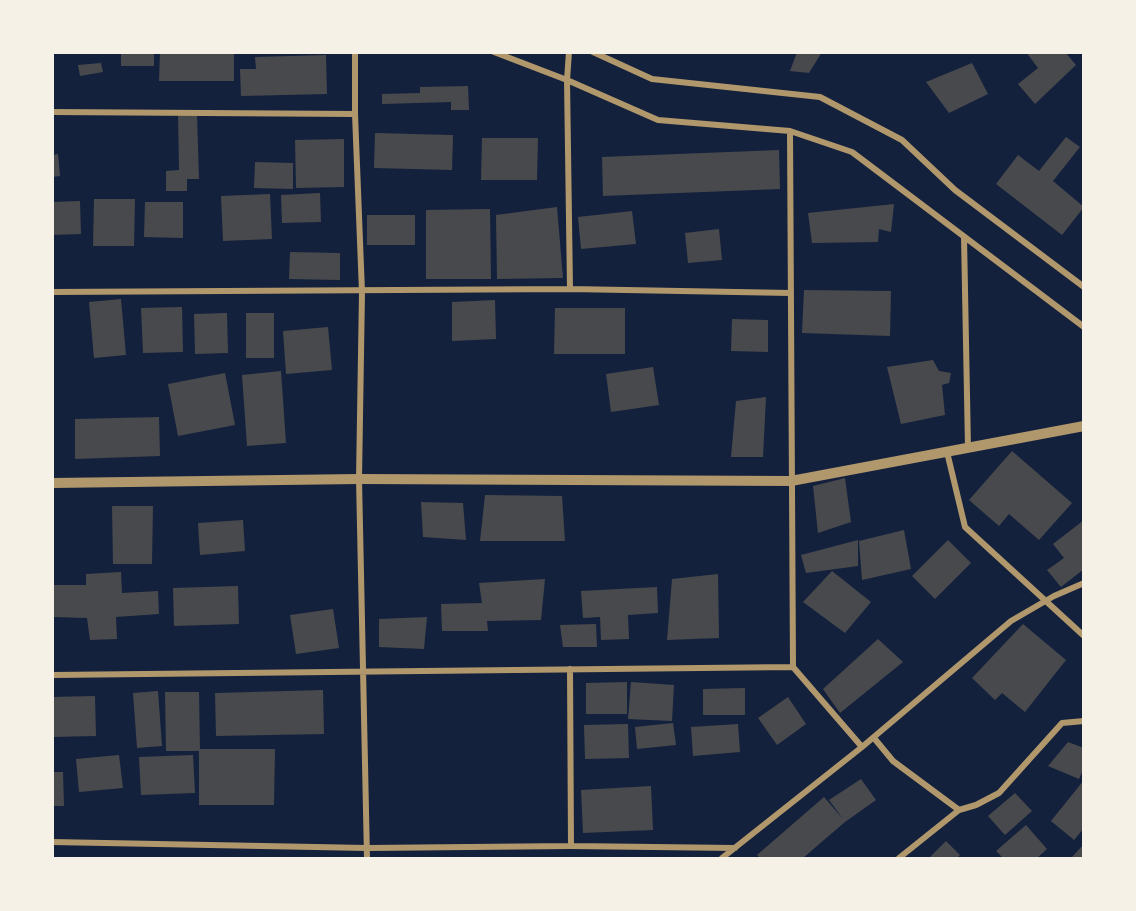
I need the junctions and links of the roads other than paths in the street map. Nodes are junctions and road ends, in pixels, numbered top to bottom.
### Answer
1 (355, 52) edge
2 (494, 52) edge
3 (569, 52) edge
4 (593, 52) edge
5 (567, 80) junction
6 (52, 112) edge
7 (356, 114) junction
8 (790, 131) junction
9 (964, 237) junction
10 (1083, 286) edge
11 (570, 289) junction
12 (52, 292) edge
13 (362, 292) junction
14 (791, 293) junction
15 (1083, 327) edge
16 (1083, 426) edge
17 (968, 448) junction
18 (947, 452) junction
19 (359, 479) junction
20 (791, 481) junction
21 (52, 483) edge
22 (1083, 583) edge
23 (1045, 601) junction
24 (1083, 636) edge
25 (793, 667) junction
26 (570, 669) junction
27 (363, 671) junction
28 (52, 675) edge
29 (1083, 721) edge
30 (874, 738) junction
31 (862, 747) junction
32 (959, 810) junction
33 (52, 842) edge
34 (571, 846) junction
35 (367, 848) junction
36 (735, 848) junction
37 (367, 858) edge
38 (722, 858) edge
39 (899, 858) edge

1 - 7 street
2 - 5 street
3 - 5 street
4 - 10 street
5 - 8 street
5 - 11 street
6 - 7 street
7 - 13 street
8 - 9 street
8 - 14 street
9 - 15 street
9 - 17 street
11 - 13 street
11 - 14 street
12 - 13 street
13 - 19 street
14 - 20 street
16 - 17 street
17 - 18 street
18 - 20 street
18 - 23 street
19 - 20 street
19 - 21 street
19 - 27 street
20 - 25 street
22 - 23 street
23 - 24 street
23 - 30 street
25 - 26 street
25 - 31 street
26 - 27 street
26 - 34 street
27 - 28 street
27 - 35 street
29 - 32 street
30 - 31 street
30 - 32 street
31 - 36 street
32 - 39 street
33 - 35 street
34 - 35 street
34 - 36 street
35 - 37 street
36 - 38 street

